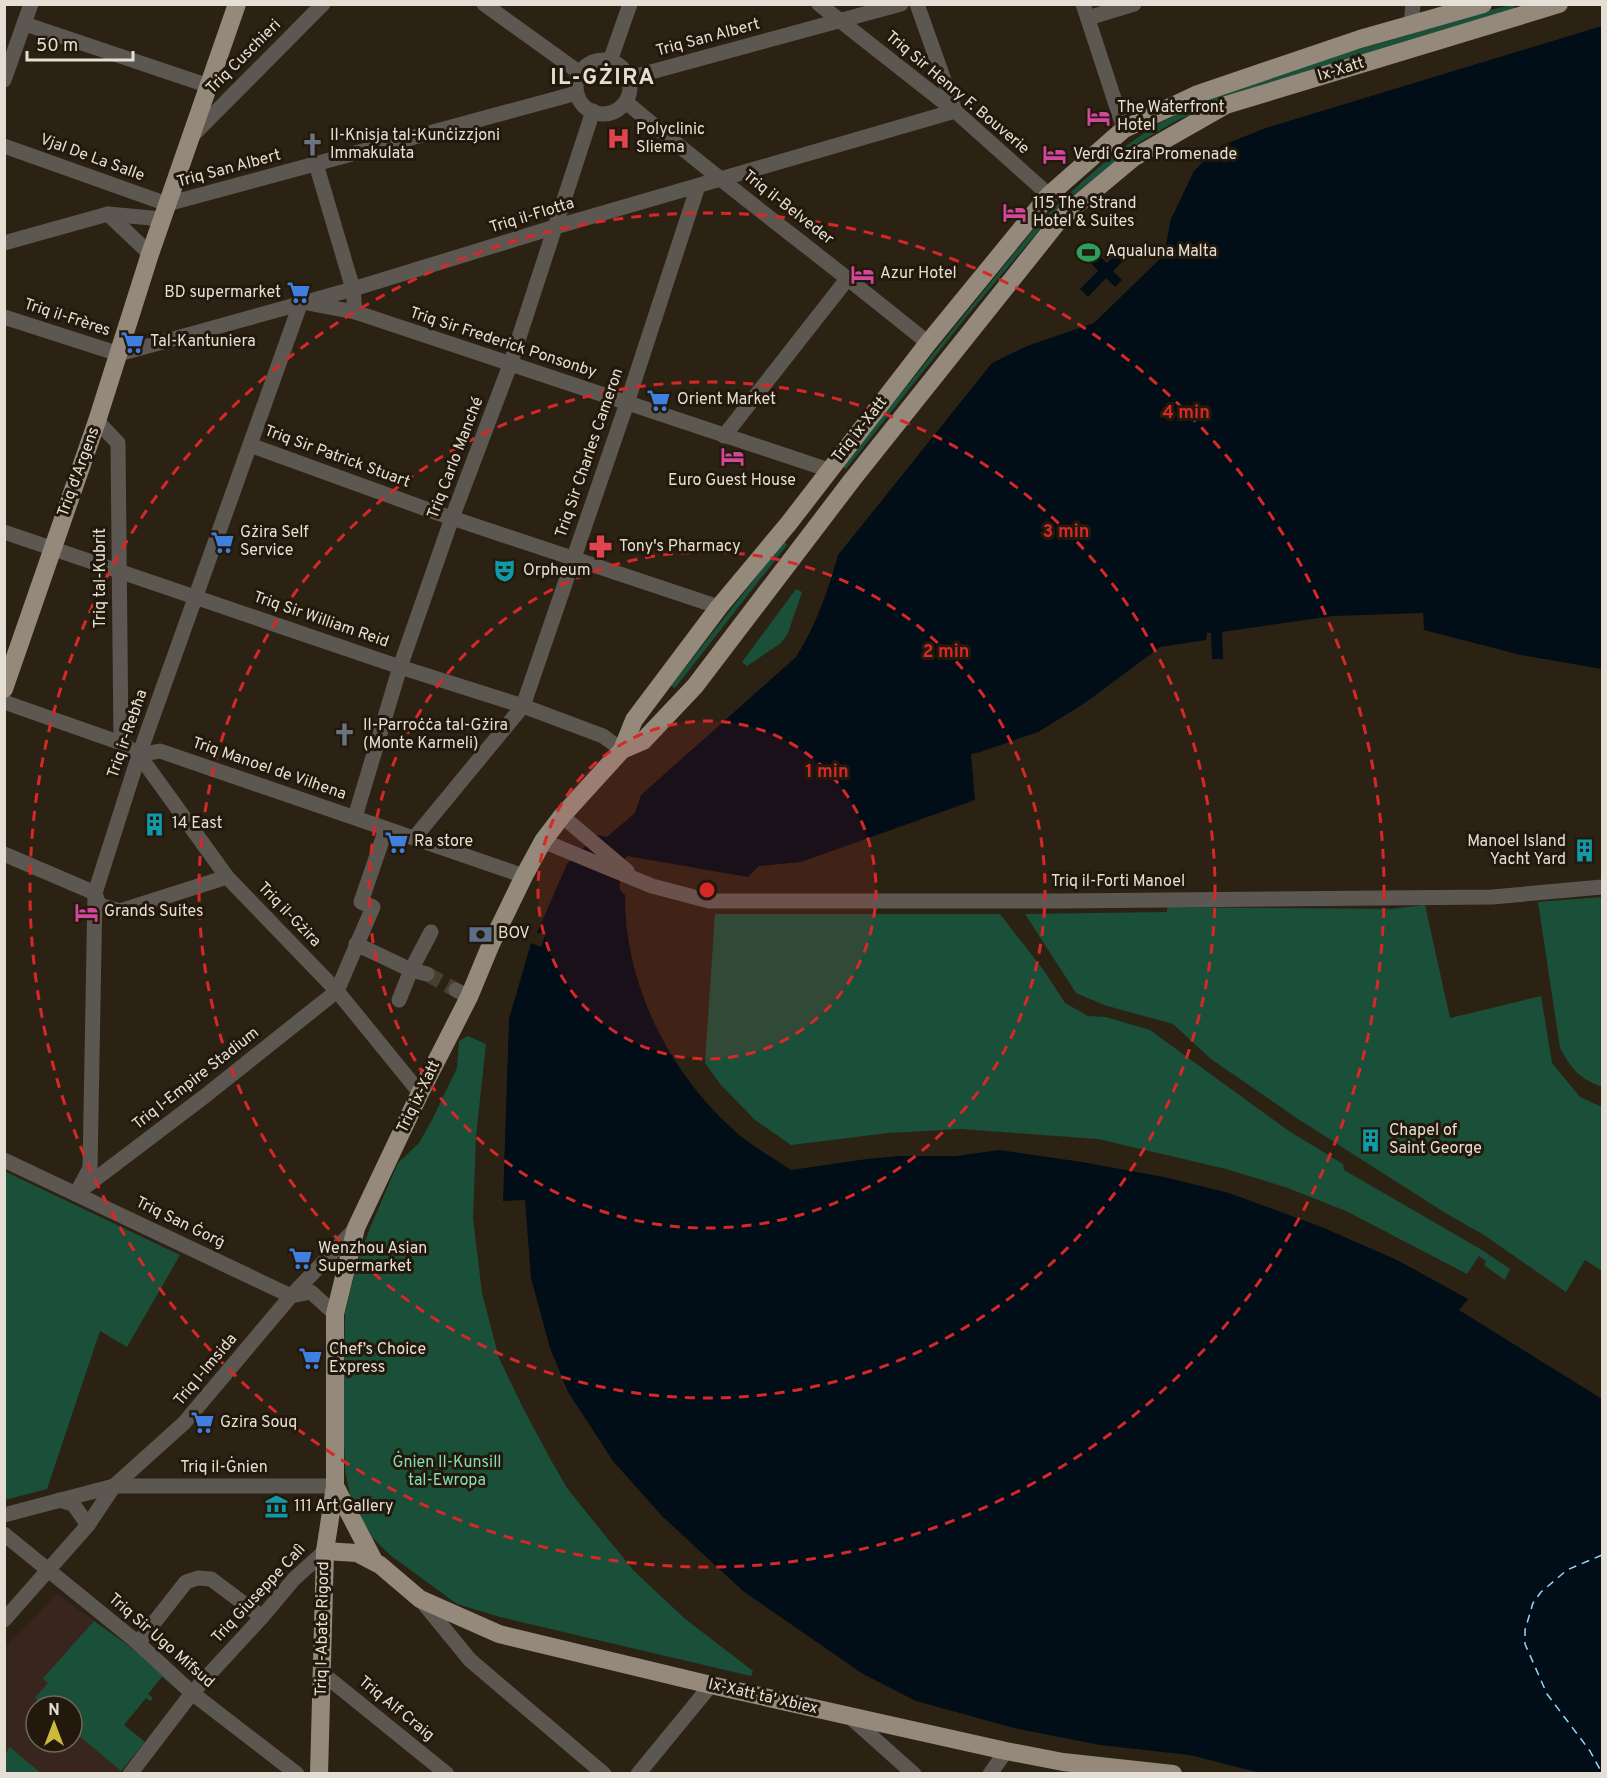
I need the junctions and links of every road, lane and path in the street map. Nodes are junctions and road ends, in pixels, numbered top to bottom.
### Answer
1 (31, 4) edge
2 (237, 4) edge
3 (323, 4) edge
4 (484, 4) edge
5 (630, 4) edge
6 (819, 4) edge
7 (901, 4) edge
8 (917, 4) edge
9 (1134, 4) edge
10 (1413, 4) edge
11 (1483, 4) edge
12 (1559, 4) edge
13 (1086, 11) edge
14 (840, 21) junction
15 (25, 24) junction
16 (1411, 26) junction
17 (610, 61) junction
18 (580, 73) junction
19 (629, 78) junction
20 (4, 80) edge
21 (209, 86) junction
22 (577, 93) junction
23 (626, 102) junction
24 (593, 111) junction
25 (955, 111) junction
26 (1124, 129) junction
27 (192, 136) junction
28 (4, 146) edge
29 (1133, 158) joint
30 (316, 164) junction
31 (721, 180) junction
32 (698, 186) junction
33 (1049, 195) junction
34 (160, 207) junction
35 (108, 214) junction
36 (555, 227) junction
37 (4, 243) edge
38 (150, 254) junction
39 (848, 278) junction
40 (353, 289) junction
41 (301, 302) junction
42 (355, 312) junction
43 (4, 317) edge
44 (928, 344) junction
45 (119, 354) junction
46 (510, 365) junction
47 (627, 403) junction
48 (97, 421) junction
49 (724, 436) junction
50 (250, 445) junction
51 (829, 470) junction
52 (453, 518) junction
53 (4, 532) edge
54 (52, 547) junction
55 (573, 558) junction
56 (119, 570) junction
57 (196, 596) junction
58 (719, 607) junction
59 (400, 667) junction
60 (4, 689) edge
61 (4, 702) edge
62 (523, 706) junction
63 (121, 743) junction
64 (622, 750) junction
65 (139, 755) junction
66 (562, 816) junction
67 (355, 817) junction
68 (386, 830) junction
69 (415, 837) junction
70 (543, 842) junction
71 (4, 854) edge
72 (524, 876) junction
73 (227, 877) junction
74 (637, 879) junction
75 (1602, 887) edge
76 (95, 893) junction
77 (431, 932) dead end
78 (356, 944) junction
79 (411, 970) junction
80 (427, 974) tunnel mouth
81 (337, 991) junction
82 (399, 1000) dead end
83 (420, 1093) junction
84 (4, 1160) edge
85 (76, 1194) junction
86 (356, 1228) junction
87 (291, 1296) junction
88 (335, 1314) junction
89 (114, 1486) junction
90 (334, 1486) junction
91 (59, 1500) junction
92 (4, 1515) edge
93 (88, 1525) junction
94 (4, 1534) edge
95 (325, 1551) junction
96 (374, 1561) junction
97 (48, 1570) junction
98 (420, 1599) junction
99 (262, 1617) junction
100 (4, 1620) edge
101 (138, 1643) junction
102 (321, 1673) junction
103 (711, 1685) junction
104 (192, 1693) junction
105 (850, 1717) junction
106 (1006, 1750) junction
107 (1066, 1768) edge
108 (291, 1772) edge
109 (130, 1773) edge
110 (320, 1773) edge
111 (447, 1773) edge
112 (604, 1773) edge
113 (638, 1773) edge
114 (914, 1773) edge
115 (990, 1773) edge
116 (1173, 1773) edge

1 - 15 street
2 - 21 main road, Triq d'Argens
3 - 27 street, Triq Cuschieri
4 - 18 street
5 - 17 street
6 - 14 street, Triq Sir Henry F. Bouverie
7 - 14 street, Triq San Albert
8 - 25 street
9 - 13 street
10 - 16 street
11 - 16 main road, Ix-Xatt
12 - 29 main road, Ix-Xatt
13 - 26 street
14 - 19 street, Triq San Albert
14 - 25 street, Triq Sir Henry F. Bouverie
15 - 20 street
15 - 21 street
16 - 26 main road, Ix-Xatt
17 - 18 street
17 - 19 street
18 - 22 street
19 - 23 street
21 - 27 main road, Triq d'Argens
22 - 24 street
22 - 30 street, Triq San Albert
23 - 24 street
23 - 31 street, Triq il-Belveder
24 - 36 street, Triq Carlo Manché
25 - 31 street, Triq il-Flotta
25 - 33 street, Triq Sir Henry F. Bouverie
26 - 33 main road, Triq ix-Xatt
27 - 34 main road, Triq d'Argens
28 - 34 street, Vjal De La Salle
29 - 64 main road, Triq ix-Xatt
30 - 34 street, Triq San Albert
30 - 40 street
31 - 32 street, Triq il-Flotta
31 - 39 street, Triq il-Belveder
32 - 36 street, Triq il-Flotta
32 - 47 street, Triq Sir Charles Cameron
33 - 44 main road, Triq ix-Xatt
34 - 35 street, Triq San Albert
34 - 35 street, Triq San Albert
34 - 38 main road, Triq d'Argens
35 - 37 street, Triq San Albert
35 - 38 street
36 - 40 street, Triq il-Flotta
36 - 46 street, Triq Carlo Manché
38 - 45 main road, Triq d'Argens
39 - 44 street, Triq il-Belveder
39 - 49 street
40 - 41 street, Triq il-Flotta
40 - 42 street
41 - 42 street, Triq Sir Frederick Ponsonby
41 - 45 street, Triq il-Flotta
41 - 50 street, Triq ir-Rebħa
42 - 46 street, Triq Sir Frederick Ponsonby
43 - 45 street, Triq il-Frères
44 - 51 main road, Triq ix-Xatt
45 - 48 main road, Triq d'Argens
46 - 47 street, Triq Sir Frederick Ponsonby
46 - 52 street, Triq Carlo Manché
47 - 49 street, Triq Sir Frederick Ponsonby
47 - 55 street, Triq Sir Charles Cameron
48 - 54 main road, Triq d'Argens
48 - 56 street, Triq tal-Kubrit
49 - 51 street, Triq Sir Frederick Ponsonby
50 - 52 street, Triq Sir Patrick Stuart
50 - 57 street, Triq ir-Rebħa
51 - 58 main road, Triq ix-Xatt
52 - 55 street, Triq Sir Patrick Stuart
52 - 59 street, Triq Carlo Manché
53 - 54 street, Triq Sir William Reid
54 - 56 street, Triq Sir William Reid
54 - 60 main road, Triq d'Argens
55 - 58 street, Triq Sir Patrick Stuart
55 - 62 street, Triq Sir Charles Cameron
56 - 57 street, Triq Sir William Reid
56 - 63 street, Triq tal-Kubrit
57 - 59 street, Triq Sir William Reid
57 - 65 street, Triq ir-Rebħa
58 - 64 main road, Triq ix-Xatt
59 - 62 street, Triq Sir William Reid
59 - 67 street, Triq Carlo Manché
61 - 63 street
62 - 64 street, Triq Sir William Reid
62 - 69 street, Triq Sir Charles Cameron
63 - 65 street
64 - 66 main road, Triq ix-Xatt
65 - 67 street, Triq Manoel de Vilhena
65 - 73 street, Triq il-Gżira
65 - 76 street, Triq ir-Rebħa
66 - 70 main road, Triq ix-Xatt
66 - 74 street, Triq il-Forti Manoel
67 - 68 street, Triq Manoel de Vilhena
68 - 69 street, Triq Manoel de Vilhena
68 - 78 street
69 - 72 street, Triq Manoel de Vilhena
70 - 72 main road, Triq ix-Xatt
70 - 74 street, Triq il-Forti Manoel
71 - 76 street
72 - 83 main road, Triq ix-Xatt
73 - 76 street
73 - 81 street, Triq il-Gżira
74 - 75 street, Triq il-Forti Manoel
76 - 85 street, Triq ir-Rebħa
77 - 79 street
78 - 79 street
78 - 81 street
79 - 80 street
79 - 82 street
81 - 83 street, Triq il-Gżira
81 - 85 street, Triq l-Empire Stadium
83 - 86 main road, Triq ix-Xatt
84 - 85 street, Triq San Ġorġ
85 - 87 street, Triq San Ġorġ
86 - 87 street, Triq l-Imsida
86 - 88 main road, Triq ix-Xatt
87 - 88 street, Triq San Ġorġ
87 - 89 street, Triq l-Imsida
88 - 90 main road, Triq ix-Xatt
89 - 90 street, Triq il-Ġnien
89 - 91 street, Triq l-Imsida
89 - 93 street
90 - 95 main road, Triq l-Abate Rigord
90 - 96 main road, Ix-Xatt ta' Xbiex
91 - 92 street, Triq l-Imsida
91 - 93 street
93 - 97 street
94 - 97 street, Triq Sir Ugo Mifsud
95 - 96 main road, Ix-Xatt ta' Xbiex
95 - 99 street, Triq Giuseppe Calì
95 - 102 main road, Triq l-Abate Rigord
96 - 98 main road, Ix-Xatt ta' Xbiex
97 - 100 street
97 - 101 street, Triq Sir Ugo Mifsud
98 - 103 main road, Ix-Xatt ta' Xbiex
98 - 112 street
99 - 101 street
99 - 104 street, Triq Giuseppe Calì
101 - 104 street, Triq Sir Ugo Mifsud
102 - 110 main road, Triq l-Abate Rigord
102 - 111 street, Triq Alf Craig
103 - 105 main road, Ix-Xatt ta' Xbiex
103 - 113 street
104 - 108 street, Triq Sir Ugo Mifsud
104 - 109 street, Triq Giuseppe Calì
105 - 106 main road, Ix-Xatt ta' Xbiex
105 - 114 street
106 - 107 main road, Ix-Xatt ta' Xbiex
106 - 115 street
107 - 116 main road, Ix-Xatt ta' Xbiex

